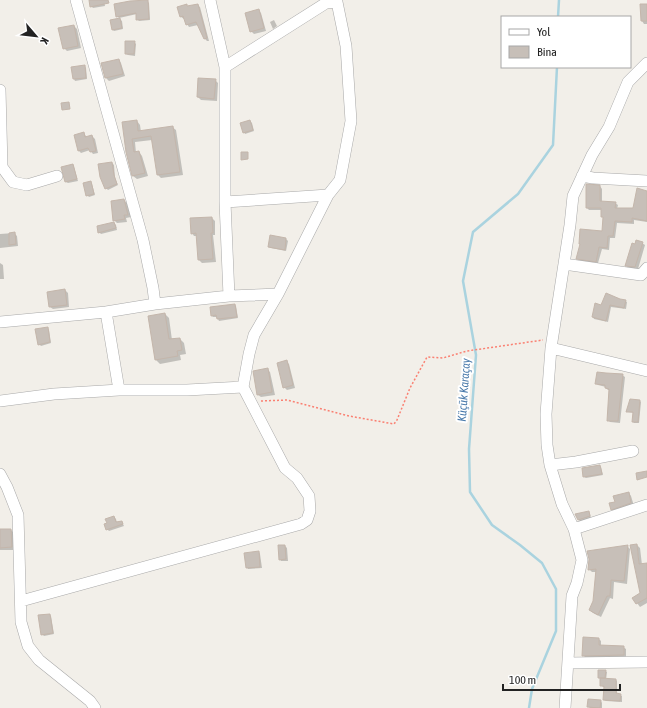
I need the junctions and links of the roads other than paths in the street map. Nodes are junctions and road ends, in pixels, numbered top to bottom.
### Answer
1 (76, 0) edge
2 (210, 0) edge
3 (338, 1) edge
4 (647, 63) edge
5 (225, 67) junction
6 (0, 90) edge
7 (57, 176) dead end
8 (582, 176) junction
9 (647, 181) edge
10 (328, 195) junction
11 (225, 202) junction
12 (564, 264) junction
13 (647, 268) edge
14 (278, 294) junction
15 (229, 296) junction
16 (155, 304) junction
17 (106, 312) junction
18 (0, 322) edge
19 (552, 343) junction
20 (647, 371) edge
21 (243, 387) junction
22 (119, 390) junction
23 (0, 401) edge
24 (633, 451) dead end
25 (550, 465) junction
26 (0, 474) edge
27 (647, 505) edge
28 (574, 529) junction
29 (21, 601) junction
30 (647, 662) edge
31 (568, 663) junction
32 (95, 708) edge
33 (565, 708) edge

1 - 16 street
2 - 5 street
3 - 5 street
3 - 10 street
4 - 8 street
5 - 11 street
6 - 7 street
8 - 9 street
8 - 12 street
10 - 11 street
10 - 14 street
11 - 15 street
12 - 13 street
12 - 19 street
14 - 15 street
14 - 21 street
15 - 16 street
16 - 17 street
17 - 18 street
17 - 22 street
19 - 20 street
19 - 25 street
21 - 22 street
21 - 29 street
22 - 23 street
24 - 25 street
25 - 28 street
26 - 29 street
27 - 28 street
28 - 31 street
29 - 32 street
30 - 31 street
31 - 33 street

